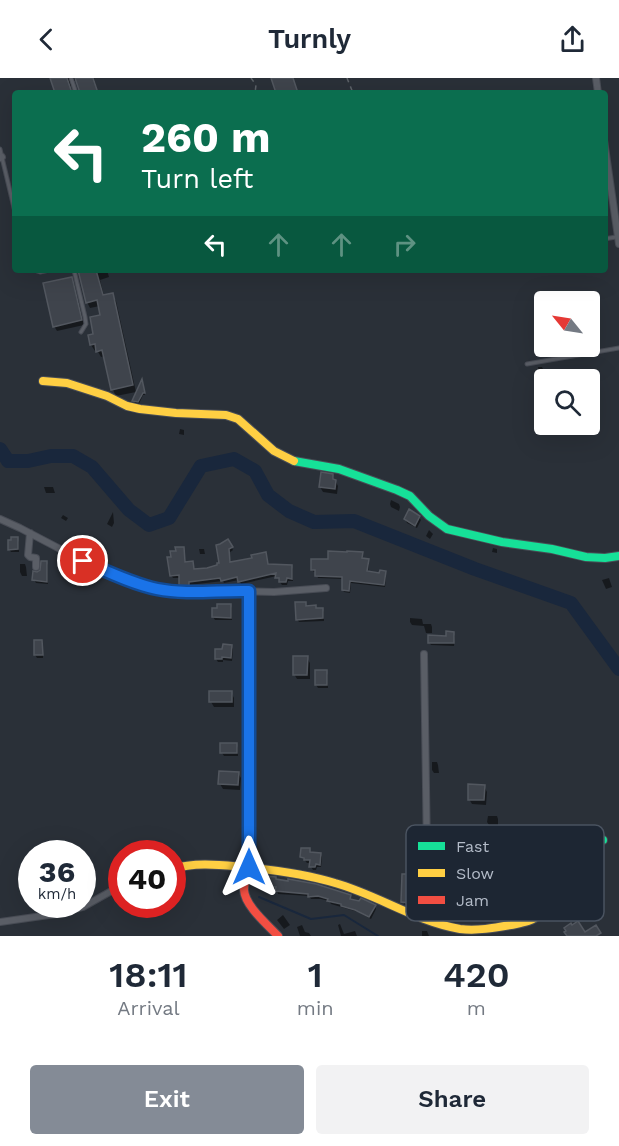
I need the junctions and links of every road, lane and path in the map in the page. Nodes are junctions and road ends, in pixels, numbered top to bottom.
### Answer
1 (1, 155) edge
2 (608, 187) edge
3 (12, 200) edge
4 (619, 241) edge
5 (75, 273) edge
6 (81, 332) dead end
7 (619, 348) edge
8 (527, 364) dead end
9 (43, 381) dead end
10 (0, 519) edge
11 (30, 533) junction
12 (619, 556) edge
13 (36, 567) dead end
14 (326, 588) dead end
15 (249, 591) junction
16 (424, 654) dead end
17 (427, 825) edge
18 (186, 867) edge
19 (249, 867) junction
20 (108, 893) edge
21 (406, 911) edge
22 (432, 921) edge
23 (529, 921) edge
24 (0, 922) edge
25 (278, 936) edge

1 - 3 lane
2 - 4 street
5 - 6 lane
7 - 8 lane
9 - 12 street
10 - 11 street
11 - 13 street
11 - 15 street
14 - 15 street
15 - 19 street
16 - 17 street
18 - 19 street
19 - 21 street
19 - 25 street
20 - 24 street
22 - 23 street

